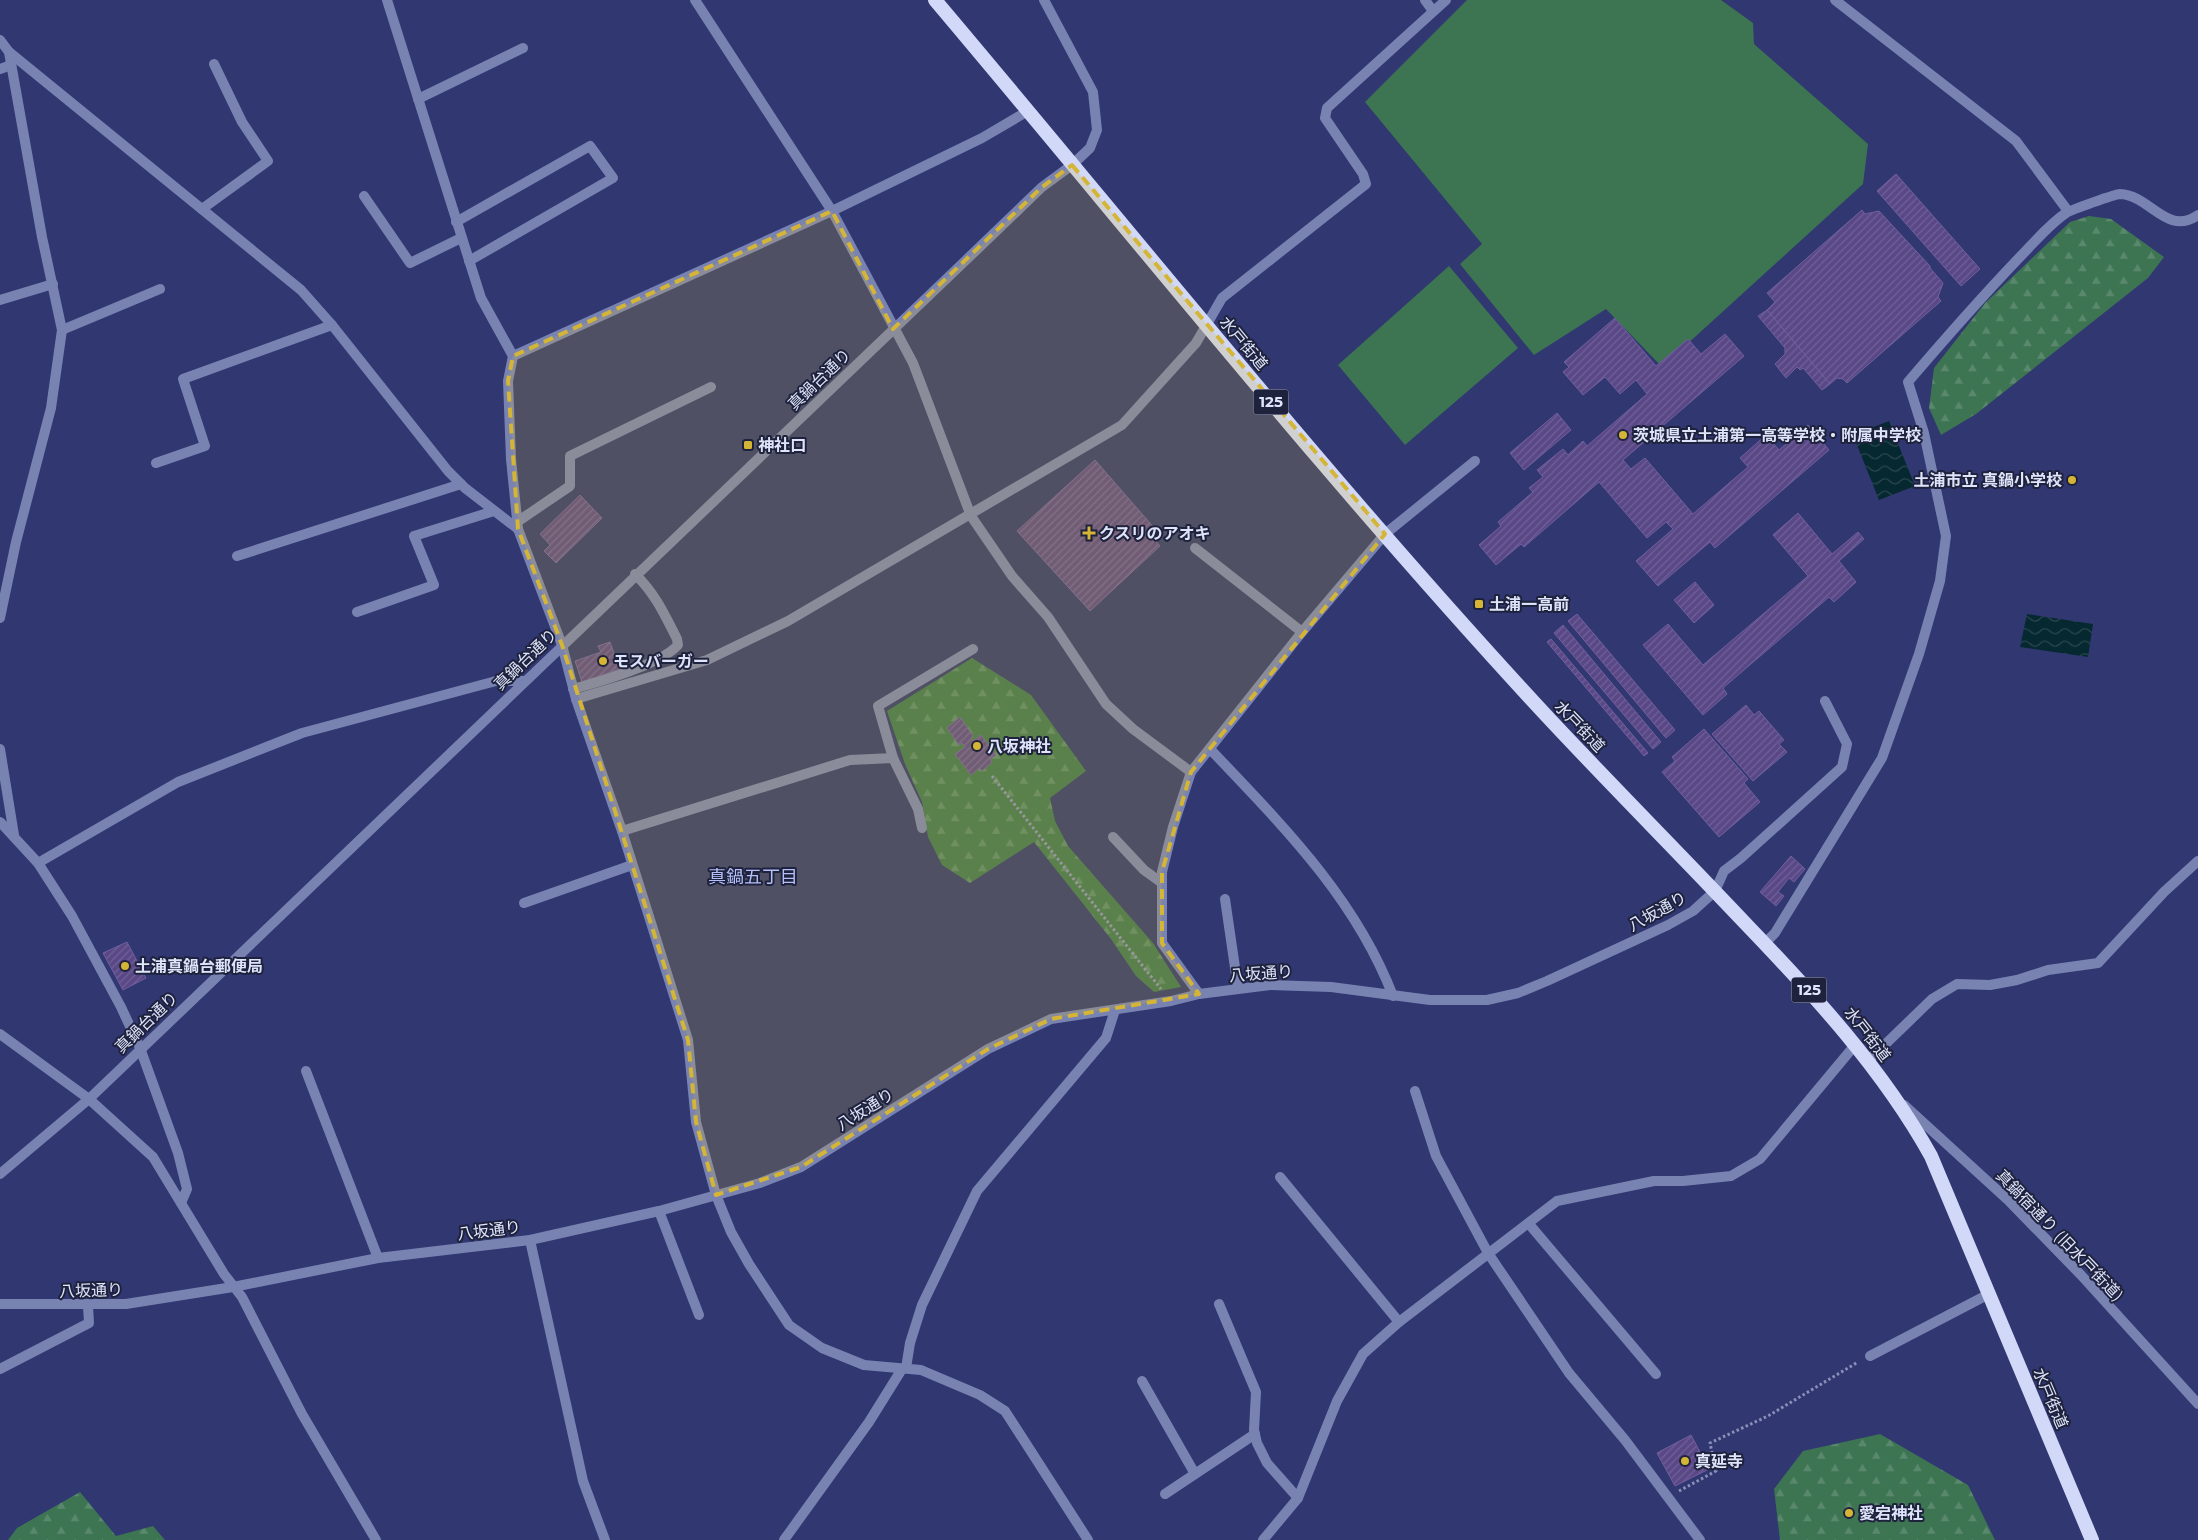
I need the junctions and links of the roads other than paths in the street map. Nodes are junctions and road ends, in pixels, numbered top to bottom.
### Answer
1 (388, 0) edge
2 (694, 0) edge
3 (935, 0) edge
4 (1044, 0) edge
5 (1425, 0) edge
6 (1446, 0) edge
7 (1835, 0) edge
8 (1433, 11) junction
9 (0, 40) edge
10 (522, 48) dead end
11 (9, 52) junction
12 (214, 64) dead end
13 (11, 66) junction
14 (0, 69) edge
15 (418, 99) junction
16 (1028, 111) junction
17 (1072, 165) junction
18 (364, 196) dead end
19 (202, 209) junction
20 (832, 211) junction
21 (2068, 211) junction
22 (2198, 214) edge
23 (456, 222) junction
24 (461, 238) junction
25 (469, 261) junction
26 (53, 284) junction
27 (160, 289) dead end
28 (0, 300) edge
29 (1205, 324) junction
30 (332, 325) junction
31 (893, 329) junction
32 (62, 330) junction
33 (513, 356) junction
34 (711, 387) dead end
35 (1475, 460) dead end
36 (156, 462) dead end
37 (461, 484) junction
38 (494, 511) junction
39 (971, 516) junction
40 (517, 526) junction
41 (1385, 534) junction
42 (1195, 548) dead end
43 (237, 556) dead end
44 (635, 574) junction
45 (357, 612) dead end
46 (0, 618) edge
47 (1302, 632) junction
48 (562, 645) junction
49 (973, 649) dead end
50 (524, 680) junction
51 (575, 694) junction
52 (1825, 701) dead end
53 (0, 749) edge
54 (1210, 749) junction
55 (893, 758) junction
56 (1191, 772) junction
57 (0, 822) edge
58 (922, 828) dead end
59 (622, 831) junction
60 (14, 835) junction
61 (1113, 837) dead end
62 (2198, 861) edge
63 (38, 863) junction
64 (632, 865) junction
65 (1162, 883) junction
66 (1715, 891) junction
67 (1224, 899) dead end
68 (524, 903) dead end
69 (1765, 943) junction
70 (1238, 988) junction
71 (1199, 994) junction
72 (1393, 996) junction
73 (1116, 1010) junction
74 (0, 1034) edge
75 (1855, 1045) junction
76 (140, 1048) junction
77 (1868, 1061) junction
78 (306, 1071) dead end
79 (1415, 1091) dead end
80 (1892, 1094) junction
81 (89, 1099) junction
82 (0, 1174) edge
83 (1280, 1177) dead end
84 (716, 1194) junction
85 (181, 1203) junction
86 (659, 1212) junction
87 (1529, 1224) junction
88 (530, 1240) junction
89 (1488, 1253) junction
90 (378, 1258) junction
91 (233, 1287) junction
92 (1989, 1294) junction
93 (0, 1304) edge
94 (1219, 1304) dead end
95 (88, 1306) junction
96 (699, 1315) dead end
97 (1399, 1322) junction
98 (1870, 1356) road end
99 (0, 1369) edge
100 (904, 1369) junction
101 (1656, 1374) dead end
102 (1142, 1381) dead end
103 (2198, 1404) edge
104 (1255, 1434) junction
105 (1195, 1474) junction
106 (1165, 1494) dead end
107 (1298, 1498) junction
108 (376, 1540) edge
109 (605, 1540) edge
110 (784, 1540) edge
111 (1088, 1540) edge
112 (1263, 1540) edge
113 (1700, 1540) edge
114 (2092, 1540) edge

1 - 15 street
2 - 20 street
3 - 16 highway, 水戸街道 / 125
4 - 17 street, 真鍋台通り
5 - 8 street
6 - 8 street
7 - 21 street
8 - 29 street
9 - 11 street
10 - 15 street
11 - 13 street
11 - 19 street
12 - 19 street
13 - 14 street
13 - 26 street
15 - 23 street
16 - 17 highway, 水戸街道 / 125
16 - 20 street
17 - 29 highway, 水戸街道 / 125
17 - 31 street, 真鍋台通り
18 - 24 street
19 - 30 street
20 - 31 street
20 - 33 street
21 - 22 street
21 - 69 street
23 - 24 street
23 - 25 street
24 - 25 street
25 - 33 street
26 - 28 street
26 - 32 street
27 - 32 street
29 - 39 street
29 - 41 highway, 水戸街道 / 125
30 - 36 street
30 - 37 street
31 - 39 street
31 - 44 street, 真鍋台通り
32 - 46 street
33 - 40 street
34 - 40 street
35 - 41 street
37 - 38 street
37 - 43 street
38 - 40 street
38 - 45 street
39 - 51 street
39 - 56 street
40 - 48 street
41 - 47 street
41 - 66 highway, 水戸街道 / 125
42 - 47 street
44 - 48 street, 真鍋台通り
44 - 51 street
47 - 54 street
48 - 50 street, 真鍋台通り
48 - 51 street
49 - 55 street
50 - 63 street
50 - 76 street, 真鍋台通り
51 - 59 street
52 - 66 street, 八坂通り
53 - 60 street
54 - 56 street
54 - 72 street
55 - 58 street
55 - 59 street
56 - 65 street
57 - 60 street
59 - 64 street
60 - 63 street
61 - 65 street
62 - 77 street
63 - 76 street
64 - 68 street
64 - 84 street
65 - 71 street
66 - 69 highway, 水戸街道 / 125
66 - 72 street, 八坂通り
67 - 70 street
69 - 75 highway, 水戸街道 / 125
70 - 71 street, 八坂通り
70 - 72 street, 八坂通り
71 - 73 street, 八坂通り
73 - 84 street, 八坂通り
73 - 100 street
74 - 81 street
75 - 77 highway, 水戸街道 / 125
75 - 87 street
76 - 81 street, 真鍋台通り
76 - 85 street
77 - 80 highway, 水戸街道 / 125
78 - 90 street
79 - 89 street
80 - 92 highway, 水戸街道 / 125
80 - 103 street, 真鍋宿通り (旧水戸街道)
81 - 82 street, 真鍋台通り
81 - 85 street
83 - 97 street
84 - 86 street, 八坂通り
84 - 100 street
85 - 91 street
86 - 88 street, 八坂通り
86 - 96 street
87 - 89 street
87 - 101 street
88 - 90 street, 八坂通り
88 - 109 street
89 - 97 street
89 - 113 street
90 - 91 street, 八坂通り
91 - 95 street, 八坂通り
91 - 108 street
92 - 98 street
92 - 114 highway, 水戸街道 / 125
93 - 95 street, 八坂通り
94 - 104 street
95 - 99 street
97 - 107 street
100 - 110 street
100 - 111 street
102 - 105 street
104 - 105 street
104 - 107 street
105 - 106 street
107 - 112 street

